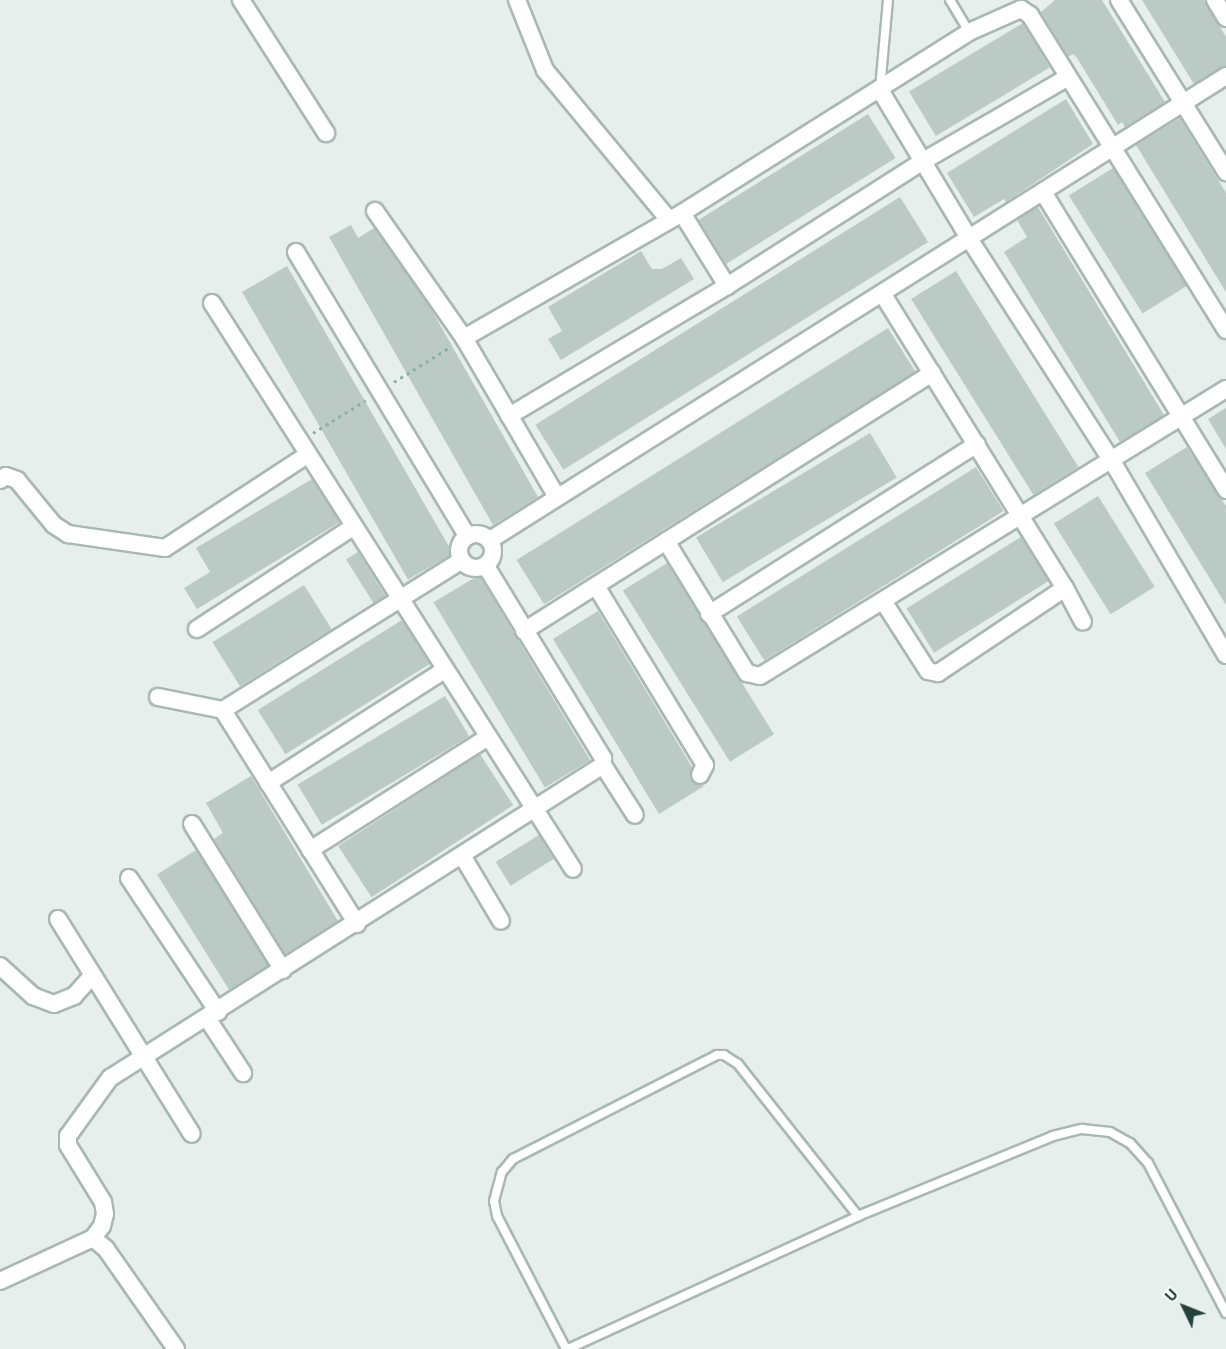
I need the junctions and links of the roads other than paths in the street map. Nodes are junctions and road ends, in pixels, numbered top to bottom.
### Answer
1 (241, 0) edge
2 (517, 0) edge
3 (888, 0) edge
4 (950, 0) edge
5 (1119, 0) edge
6 (1215, 0) edge
7 (1226, 18) edge
8 (969, 32) junction
9 (1226, 76) edge
10 (1068, 77) junction
11 (879, 90) junction
12 (1183, 103) junction
13 (326, 133) dead end
14 (1113, 148) junction
15 (925, 160) junction
16 (1226, 172) edge
17 (1043, 192) junction
18 (375, 211) dead end
19 (675, 216) junction
20 (970, 240) junction
21 (296, 252) dead end
22 (727, 286) junction
23 (882, 293) junction
24 (212, 303) dead end
25 (1226, 330) edge
26 (464, 338) junction
27 (932, 373) junction
28 (1226, 389) edge
29 (509, 416) junction
30 (1183, 417) junction
31 (976, 444) junction
32 (307, 455) junction
33 (1112, 461) junction
34 (0, 480) edge
35 (1226, 490) edge
36 (557, 497) junction
37 (1021, 515) junction
38 (353, 527) junction
39 (467, 536) junction
40 (490, 540) junction
41 (666, 542) junction
42 (462, 560) junction
43 (485, 566) junction
44 (596, 586) junction
45 (1065, 588) junction
46 (399, 599) junction
47 (883, 601) junction
48 (710, 614) junction
49 (1083, 622) dead end
50 (197, 629) dead end
51 (524, 631) junction
52 (1226, 655) edge
53 (445, 670) junction
54 (158, 696) dead end
55 (222, 710) junction
56 (488, 737) junction
57 (603, 765) junction
58 (700, 775) dead end
59 (268, 783) junction
60 (535, 811) junction
61 (635, 815) dead end
62 (192, 824) dead end
63 (310, 850) junction
64 (463, 857) junction
65 (573, 869) dead end
66 (129, 878) dead end
67 (58, 919) dead end
68 (501, 921) dead end
69 (357, 924) junction
70 (0, 966) edge
71 (284, 970) junction
72 (93, 975) junction
73 (213, 1015) junction
74 (143, 1059) junction
75 (243, 1072) dead end
76 (192, 1134) dead end
77 (858, 1216) junction
78 (93, 1238) junction
79 (0, 1281) edge
80 (1226, 1313) edge
81 (176, 1349) edge
82 (567, 1349) edge

1 - 13 street
2 - 19 street
3 - 11 lane
4 - 8 lane
5 - 12 street
6 - 7 street
8 - 10 street
8 - 11 street
9 - 12 street
10 - 14 street
10 - 15 street
11 - 15 street
11 - 19 street
12 - 14 street
12 - 16 street
14 - 17 street
14 - 25 street
15 - 20 street
15 - 22 street
17 - 20 street
17 - 30 street
18 - 26 street
19 - 22 street
19 - 26 street
20 - 23 street
20 - 33 street
21 - 39 street
22 - 29 street
23 - 27 street
23 - 36 street
24 - 32 street
26 - 29 street
27 - 31 street
27 - 41 street
28 - 30 street
29 - 36 street
30 - 33 street
30 - 35 street
31 - 37 street
31 - 48 street
32 - 34 street
32 - 38 street
33 - 37 street
33 - 52 street
36 - 40 street
37 - 45 street
37 - 47 street
38 - 46 street
38 - 50 street
39 - 40 street
39 - 42 street
40 - 43 street
41 - 44 street
41 - 48 street
42 - 43 street
42 - 46 street
43 - 51 street
44 - 51 street
44 - 58 street
45 - 47 street
45 - 49 street
46 - 53 street
46 - 55 street
47 - 48 street
51 - 57 street
53 - 56 street
53 - 59 street
54 - 55 street
55 - 59 street
56 - 60 street
56 - 63 street
57 - 60 street
57 - 61 street
59 - 63 street
60 - 64 street
60 - 65 street
62 - 71 street
63 - 69 street
64 - 68 street
64 - 69 street
66 - 73 street
67 - 72 street
69 - 71 street
70 - 72 street
71 - 73 street
72 - 74 street
73 - 74 street
73 - 75 street
74 - 76 street
74 - 78 street
77 - 80 lane
77 - 82 lane
77 - 82 lane
78 - 79 street
78 - 81 street

